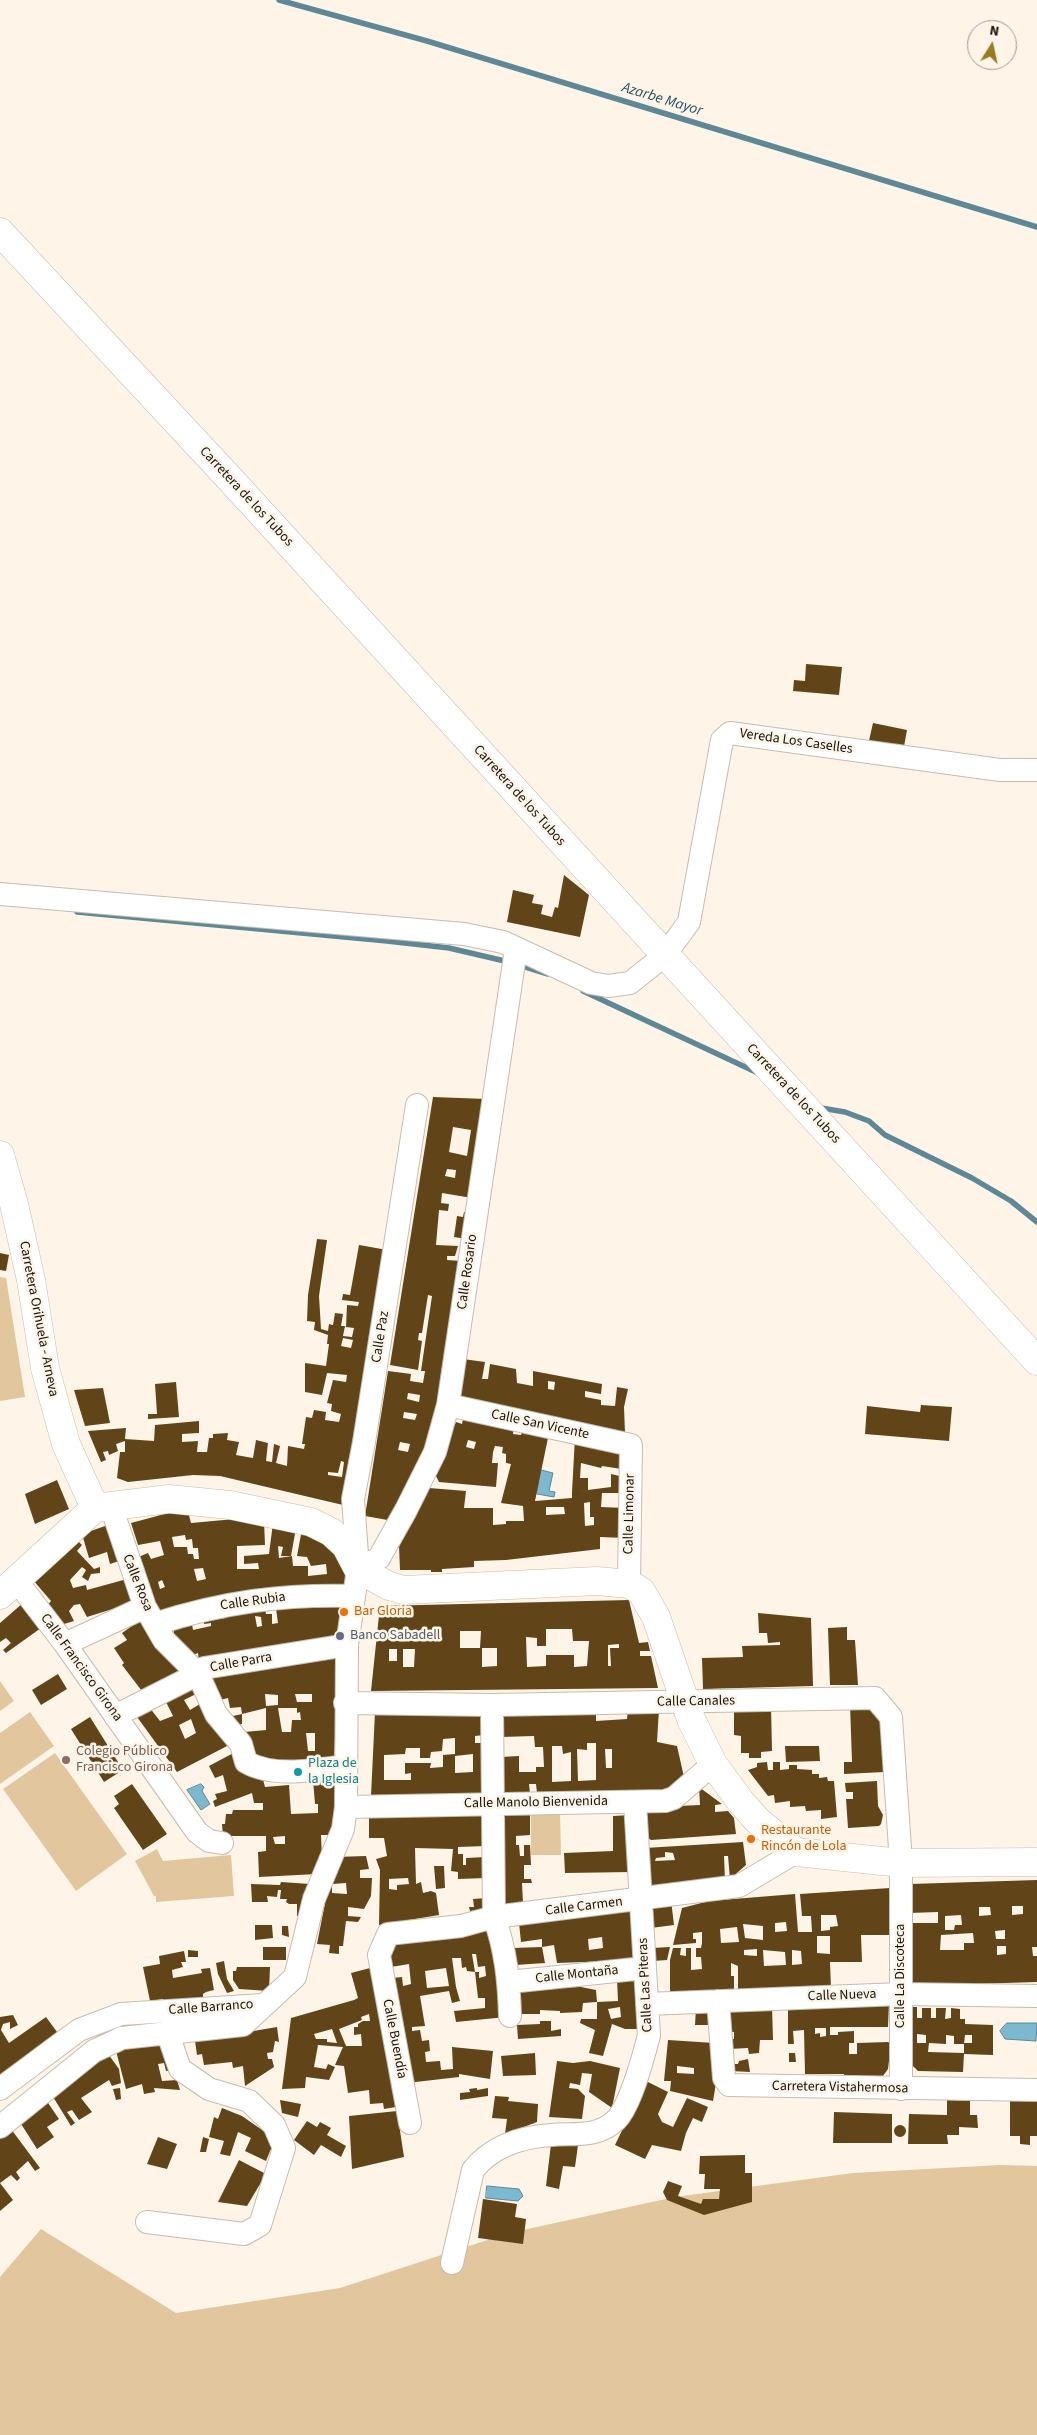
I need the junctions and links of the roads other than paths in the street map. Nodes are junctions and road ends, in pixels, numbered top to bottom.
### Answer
1 (0, 232) edge
2 (1037, 770) edge
3 (0, 894) edge
4 (516, 949) junction
5 (665, 956) junction
6 (417, 1105) dead end
7 (0, 1155) edge
8 (1037, 1361) edge
9 (448, 1405) junction
10 (631, 1444) joint
11 (103, 1507) junction
12 (358, 1569) junction
13 (629, 1584) junction
14 (8, 1588) edge
15 (354, 1596) junction
16 (150, 1616) junction
17 (66, 1644) junction
18 (347, 1645) junction
19 (198, 1674) junction
20 (685, 1702) junction
21 (345, 1703) junction
22 (492, 1705) junction
23 (116, 1716) junction
24 (712, 1764) junction
25 (346, 1766) junction
26 (635, 1802) junction
27 (493, 1804) junction
28 (346, 1807) junction
29 (222, 1844) dead end
30 (796, 1852) junction
31 (1037, 1862) edge
32 (901, 1863) junction
33 (641, 1900) junction
34 (494, 1917) junction
35 (379, 1955) joint
36 (645, 1968) junction
37 (509, 1982) junction
38 (901, 1994) junction
39 (1037, 1996) edge
40 (718, 2001) junction
41 (648, 2004) junction
42 (263, 2005) junction
43 (510, 2016) dead end
44 (168, 2034) junction
45 (900, 2088) junction
46 (0, 2090) edge
47 (1037, 2090) edge
48 (410, 2123) dead end
49 (0, 2127) edge
50 (147, 2222) dead end
51 (452, 2263) dead end

1 - 5 main road, Carretera de los Tubos
2 - 5 street, Vereda Los Caselles
3 - 4 street
4 - 5 street
4 - 9 street, Calle Rosario
5 - 8 main road, Carretera de los Tubos
6 - 12 street, Calle Paz
7 - 11 main road, Carretera Orihuela - Arneva
9 - 10 street, Calle San Vicente
9 - 12 street, Calle Rosario
10 - 13 street, Calle Limonar
11 - 12 main road
11 - 14 main road
11 - 16 street, Calle Rosa
12 - 13 main road
12 - 15 street, Calle Paz
13 - 20 main road
14 - 17 street, Calle Francisco Girona
15 - 16 street, Calle Rubia
15 - 18 street, Calle Paz
16 - 17 street, Calle Rubia
16 - 19 street, Calle Rosa
17 - 23 street, Calle Francisco Girona
18 - 19 street, Calle Parra
18 - 21 street, Calle Paz
19 - 23 street, Calle Parra
19 - 25 street
20 - 22 street, Calle Canales
20 - 24 main road
20 - 32 street, Calle Canales
21 - 22 street, Calle Canales
21 - 25 street, Calle Paz
22 - 27 street
23 - 29 street, Calle Francisco Girona
24 - 26 street, Calle Manolo Bienvenida
24 - 30 main road
25 - 28 street, Calle Paz
26 - 27 street, Calle Manolo Bienvenida
26 - 33 street, Calle Las Piteras
27 - 28 street, Calle Manolo Bienvenida
27 - 34 street
28 - 42 street, Calle Paz
30 - 32 main road
30 - 33 street, Calle Carmen
31 - 32 main road
32 - 38 street, Calle La Discoteca
33 - 34 street, Calle Carmen
33 - 36 street, Calle Las Piteras
34 - 35 street, Calle Carmen
34 - 37 street
35 - 48 street, Calle Buendía
36 - 37 street, Calle Montaña
36 - 41 street, Calle Las Piteras
37 - 43 street
38 - 39 street, Calle Nueva
38 - 40 street, Calle Nueva
38 - 45 street, Calle La Discoteca
40 - 41 street, Calle Nueva
40 - 45 street, Carretera Vistahermosa
41 - 51 street, Calle Las Piteras
42 - 44 street, Calle Barranco
42 - 46 street, Calle Barranco
44 - 49 street, Calle Barranco
44 - 50 street
45 - 47 street, Carretera Vistahermosa

